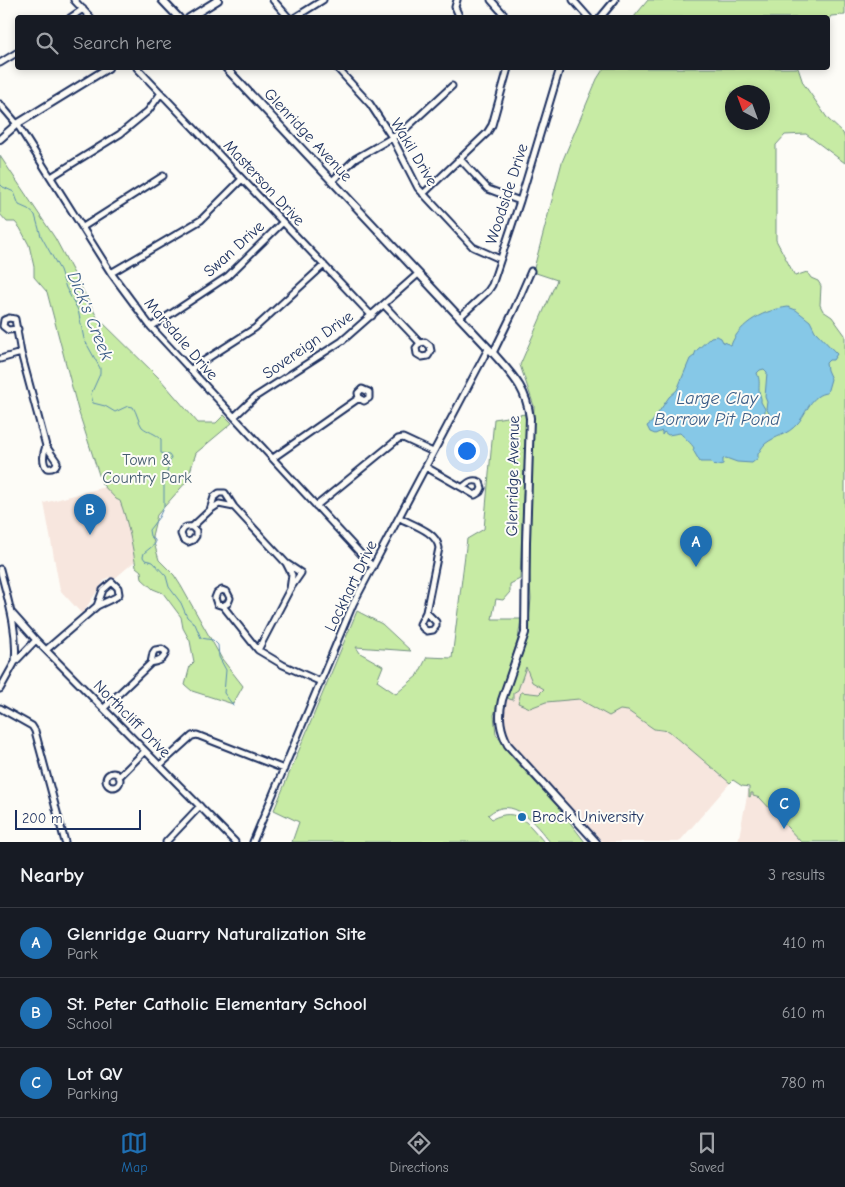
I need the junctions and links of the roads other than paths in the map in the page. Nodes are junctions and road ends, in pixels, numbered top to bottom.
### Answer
1 (74, 0) edge
2 (162, 0) edge
3 (218, 0) edge
4 (273, 0) edge
5 (323, 0) edge
6 (457, 0) edge
7 (490, 0) edge
8 (573, 0) edge
9 (615, 0) edge
10 (83, 9) junction
11 (74, 15) edge
12 (88, 15) edge
13 (176, 15) edge
14 (194, 15) edge
15 (286, 15) edge
16 (299, 15) edge
17 (459, 15) edge
18 (504, 15) edge
19 (586, 15) edge
20 (602, 15) edge
21 (15, 54) edge
22 (0, 63) edge
23 (105, 70) edge
24 (140, 70) edge
25 (228, 70) edge
26 (339, 70) edge
27 (507, 70) edge
28 (559, 70) edge
29 (452, 86) dead end
30 (161, 93) junction
31 (0, 104) edge
32 (17, 124) junction
33 (393, 139) junction
34 (0, 140) edge
35 (460, 159) junction
36 (163, 176) dead end
37 (51, 177) junction
38 (242, 179) junction
39 (332, 180) junction
40 (423, 194) junction
41 (520, 201) junction
42 (283, 222) junction
43 (83, 227) junction
44 (500, 259) junction
45 (324, 265) junction
46 (531, 271) dead end
47 (111, 273) junction
48 (418, 274) junction
49 (384, 305) junction
50 (372, 316) junction
51 (460, 318) junction
52 (151, 327) junction
53 (18, 330) dead end
54 (420, 343) dead end
55 (490, 351) junction
56 (21, 353) junction
57 (0, 359) edge
58 (191, 369) junction
59 (359, 398) dead end
60 (234, 417) junction
61 (46, 446) dead end
62 (433, 452) junction
63 (273, 458) junction
64 (426, 467) junction
65 (463, 487) dead end
66 (316, 506) junction
67 (234, 507) junction
68 (210, 510) junction
69 (400, 518) junction
70 (192, 527) dead end
71 (286, 563) junction
72 (373, 567) junction
73 (0, 569) edge
74 (290, 589) junction
75 (97, 606) junction
76 (222, 606) dead end
77 (11, 612) junction
78 (426, 612) dead end
79 (36, 640) junction
80 (46, 650) junction
81 (258, 650) junction
82 (15, 662) junction
83 (151, 663) dead end
84 (320, 682) junction
85 (0, 689) edge
86 (0, 708) edge
87 (104, 708) junction
88 (146, 751) junction
89 (160, 765) junction
90 (284, 769) junction
91 (119, 777) dead end
92 (200, 806) junction
93 (65, 842) edge
94 (166, 842) edge
95 (235, 842) edge
96 (253, 842) edge
97 (596, 842) edge

1 - 10 street
2 - 13 main road
3 - 14 main road
4 - 15 street
5 - 16 street
6 - 17 street
7 - 18 street
8 - 19 street
9 - 20 street
10 - 11 street
10 - 12 street
21 - 22 street
23 - 32 main road
24 - 30 street, Masterson Drive
25 - 39 main road, Glenridge Avenue
26 - 33 street, Wakil Drive
27 - 35 street
28 - 41 street, Woodside Drive
29 - 33 street
30 - 37 street
30 - 38 street, Masterson Drive
31 - 32 street, Marsdale Drive
32 - 34 main road
32 - 37 street, Marsdale Drive
33 - 39 street
33 - 40 street, Wakil Drive
35 - 40 street
35 - 41 street
36 - 43 street
37 - 43 street, Marsdale Drive
38 - 42 street, Masterson Drive
38 - 47 street
39 - 48 main road, Glenridge Avenue
40 - 44 street, Wakil Drive
41 - 44 street, Woodside Drive
42 - 45 street, Masterson Drive
42 - 52 street, Swan Drive
43 - 47 street, Marsdale Drive
44 - 51 street, Woodside Drive
45 - 50 street, Masterson Drive
45 - 58 street
46 - 55 street, Lockhart Drive
47 - 52 street, Marsdale Drive
48 - 49 street, Sovereign Drive
48 - 51 main road, Glenridge Avenue
49 - 50 street, Sovereign Drive
49 - 54 street
50 - 60 street, Sovereign Drive
51 - 55 main road, Glenridge Avenue
52 - 58 street, Marsdale Drive
53 - 56 street
55 - 62 street, Lockhart Drive
55 - 97 main road, Glenridge Avenue
56 - 57 street
56 - 61 street
58 - 60 street, Marsdale Drive
59 - 63 street
60 - 63 street, Marsdale Drive
62 - 64 street, Lockhart Drive
62 - 66 street
63 - 66 street, Marsdale Drive
64 - 65 street
64 - 69 street, Lockhart Drive
66 - 72 street, Marsdale Drive
67 - 68 street
67 - 68 street
67 - 71 street
68 - 70 street
69 - 72 street, Lockhart Drive
69 - 78 street
71 - 74 street
71 - 74 street
72 - 84 street, Lockhart Drive
73 - 77 street
74 - 81 street
75 - 75 street
75 - 80 street
76 - 81 street
77 - 79 street, Northcliff Drive
77 - 82 street
79 - 80 street, Northcliff Drive
79 - 82 street
80 - 87 street, Northcliff Drive
81 - 84 street
82 - 85 street
83 - 87 street
84 - 90 street, Lockhart Drive
86 - 93 street
87 - 88 street, Northcliff Drive
88 - 89 street, Northcliff Drive
88 - 91 street
89 - 90 street
89 - 92 street, Northcliff Drive
90 - 96 street, Lockhart Drive
92 - 94 street
92 - 95 street, Northcliff Drive

